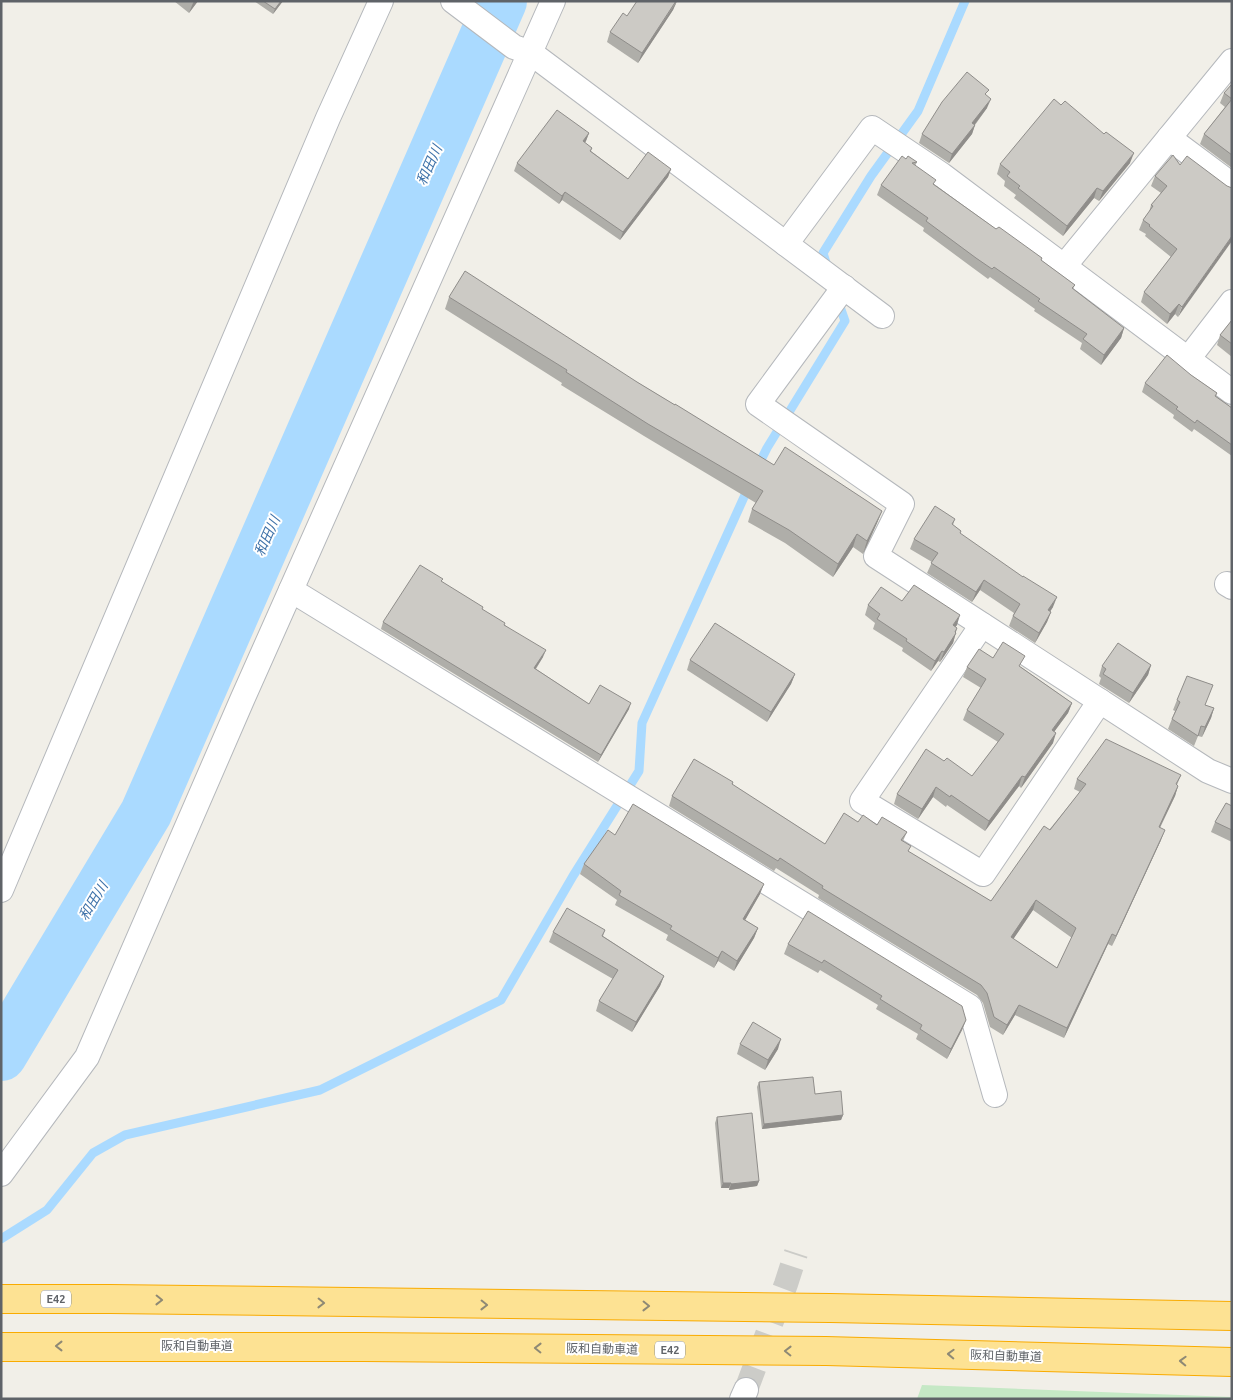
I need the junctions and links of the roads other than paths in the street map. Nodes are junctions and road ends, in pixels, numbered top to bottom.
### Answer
1 (382, 1) edge
2 (453, 1) edge
3 (553, 1) edge
4 (523, 50) junction
5 (1232, 61) edge
6 (1169, 138) junction
7 (1232, 185) edge
8 (786, 244) junction
9 (1065, 266) junction
10 (844, 287) junction
11 (1232, 302) edge
12 (882, 316) dead end
13 (1188, 358) junction
14 (1232, 392) edge
15 (291, 590) junction
16 (982, 624) junction
17 (1100, 701) junction
18 (1232, 781) edge
19 (1, 890) edge
20 (995, 1095) dead end
21 (1, 1174) edge
22 (1, 1299) edge
23 (1232, 1316) edge
24 (1, 1346) edge
25 (1232, 1362) edge

1 - 19 street
2 - 4 street
3 - 4 street
4 - 8 street
4 - 15 street
5 - 6 street
6 - 7 street
6 - 9 street
8 - 9 street
8 - 10 street
9 - 13 street
10 - 12 street
10 - 16 street
11 - 13 street
13 - 14 street
15 - 20 street
15 - 21 street
16 - 17 street
16 - 17 street
17 - 18 street
22 -> 23 highway, E42
25 -> 24 highway, 阪和自動車道 / E42

